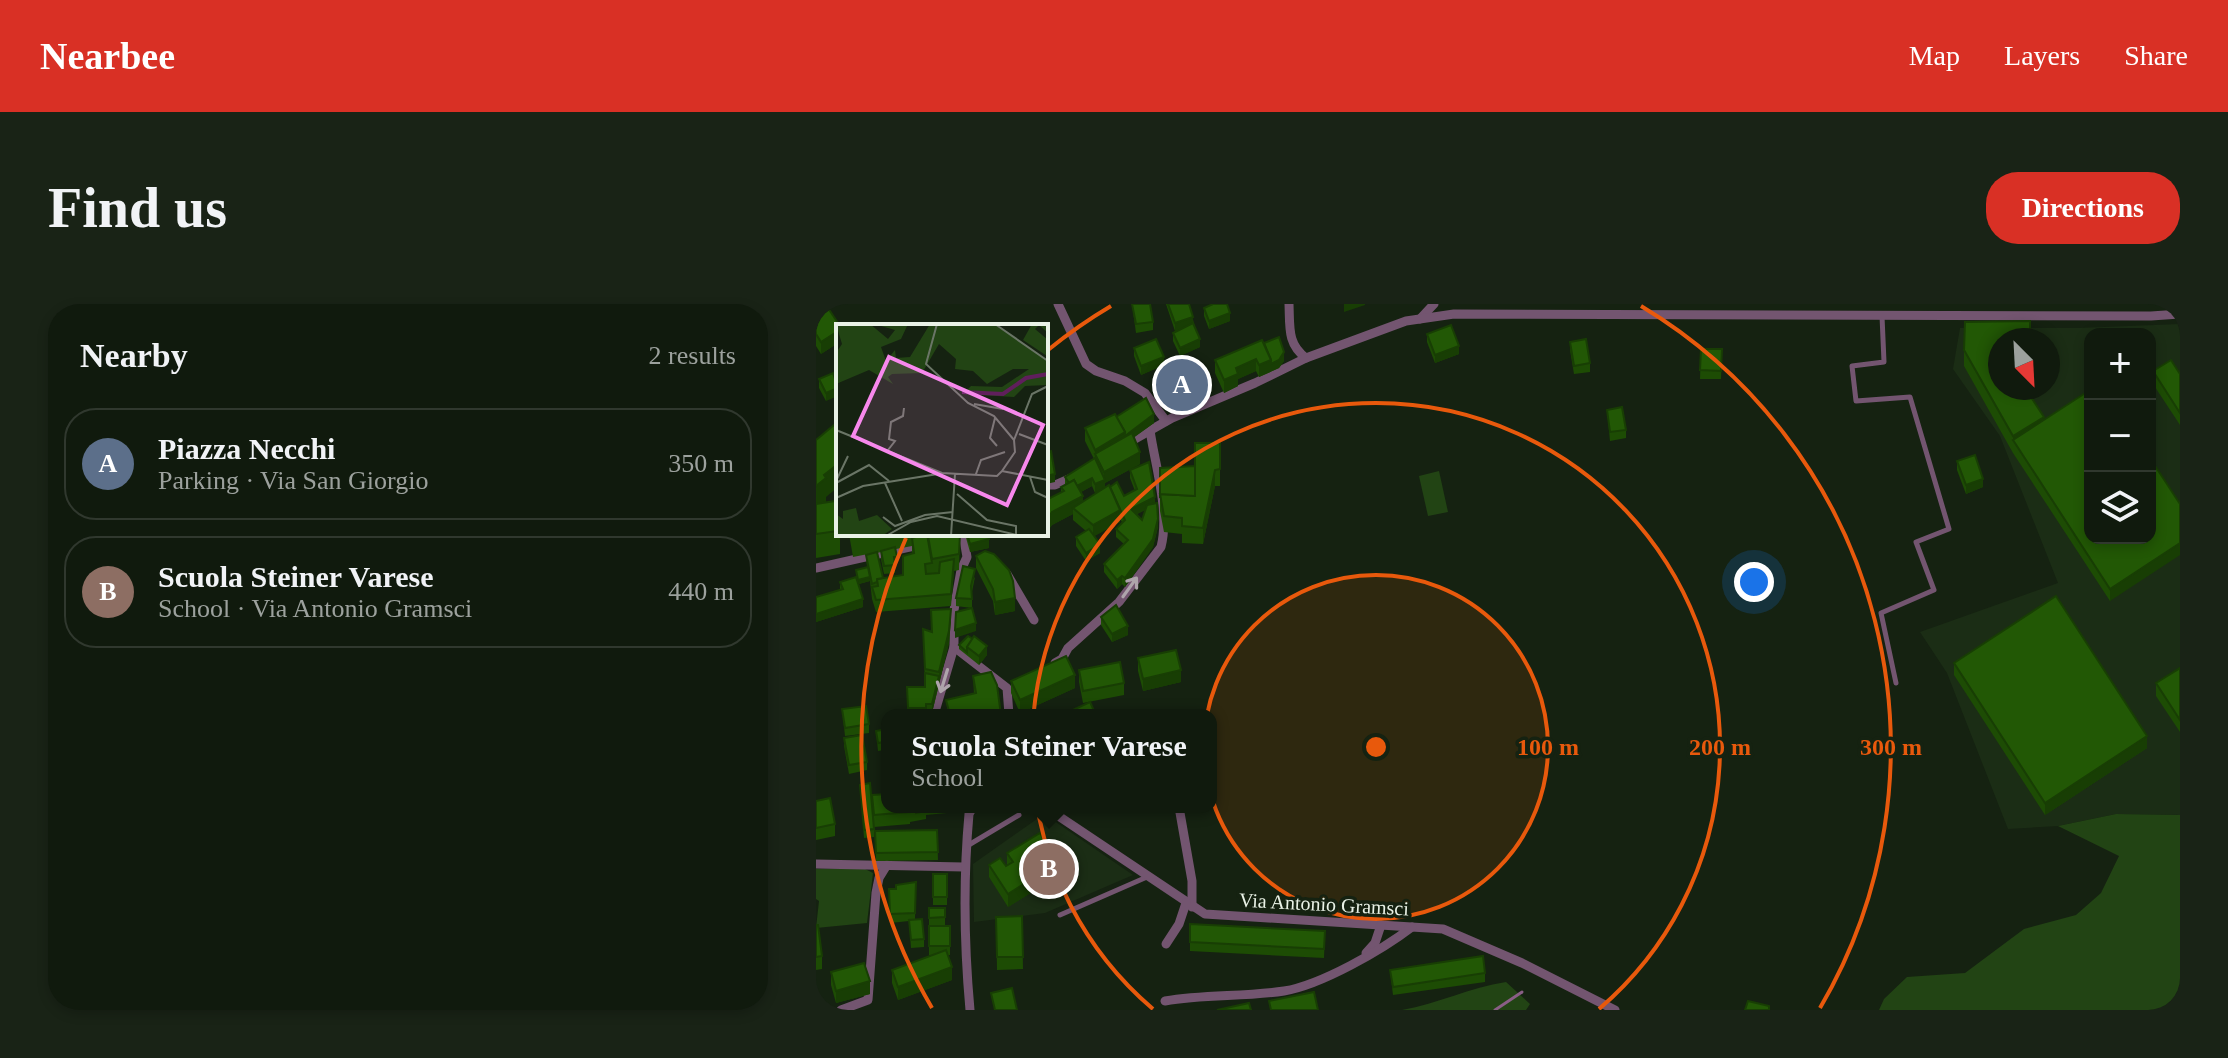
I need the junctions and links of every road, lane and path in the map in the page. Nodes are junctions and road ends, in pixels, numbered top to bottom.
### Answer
1 (1058, 304) edge
2 (1289, 304) edge
3 (1434, 304) edge
4 (1480, 308) edge
5 (1455, 309) edge
6 (2180, 314) edge
7 (1882, 315) junction
8 (1420, 319) junction
9 (1306, 358) junction
10 (1166, 421) junction
11 (1150, 430) junction
12 (1113, 453) edge
13 (1088, 468) edge
14 (1048, 485) edge
15 (955, 536) edge
16 (963, 536) edge
17 (948, 538) edge
18 (935, 541) edge
19 (998, 565) edge
20 (816, 568) edge
21 (1034, 620) dead end
22 (954, 647) junction
23 (1048, 666) edge
24 (1021, 681) edge
25 (1896, 683) dead end
26 (1007, 688) junction
27 (936, 709) edge
28 (1009, 709) edge
29 (970, 813) edge
30 (1054, 813) edge
31 (1180, 813) edge
32 (1019, 815) dead end
33 (966, 847) junction
34 (816, 864) edge
35 (887, 865) junction
36 (964, 867) junction
37 (1148, 876) junction
38 (1189, 905) junction
39 (1060, 915) dead end
40 (1381, 925) junction
41 (1412, 927) junction
42 (1166, 944) dead end
43 (1364, 956) junction
44 (1165, 1001) dead end
45 (841, 1010) edge
46 (970, 1010) edge
47 (1615, 1010) edge

1 - 10 street
2 - 9 street
3 - 8 street
4 - 5 street
4 - 7 street
5 - 8 street
6 - 7 street
7 - 25 lane
8 - 9 street
9 - 10 street
10 - 11 street
11 - 12 street
23 -> 11 street
13 - 14 street
15 - 17 street
16 - 22 street
18 - 20 street
19 - 21 street
22 - 26 street
22 -> 27 street
24 - 26 street
26 - 28 street
29 - 33 street
30 - 37 street, Via Antonio Gramsci
31 - 38 street
32 - 33 lane
33 - 36 street
34 - 35 street
35 - 36 street
35 - 45 street
36 - 46 street
37 - 38 street, Via Antonio Gramsci
37 - 39 lane
38 - 40 street, Via Antonio Gramsci
38 - 42 street
40 - 41 street, Via Antonio Gramsci
40 - 43 street
41 - 43 street
41 - 47 street, Via Antonio Gramsci
43 - 44 street

